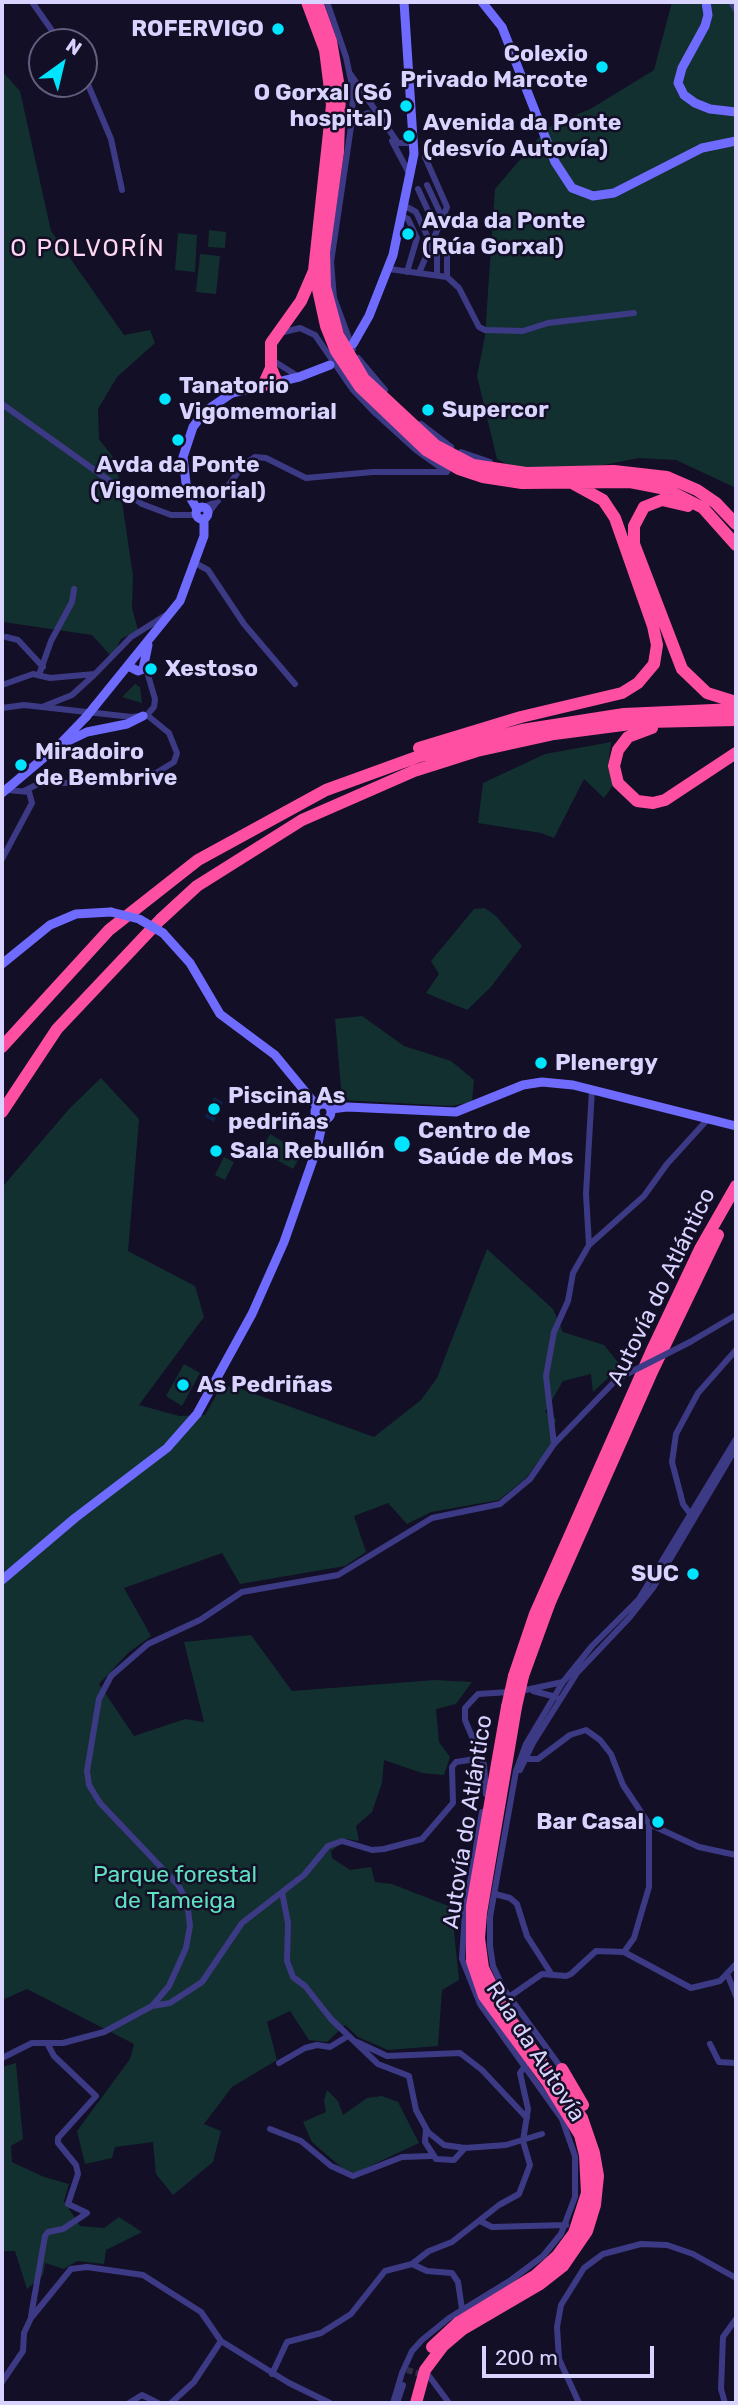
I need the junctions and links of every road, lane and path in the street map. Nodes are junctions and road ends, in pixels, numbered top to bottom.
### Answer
1 (32, 2) edge
2 (307, 2) edge
3 (317, 2) edge
4 (325, 2) edge
5 (404, 2) edge
6 (482, 2) edge
7 (706, 2) edge
8 (731, 2) edge
9 (736, 10) edge
10 (333, 23) joint
11 (48, 28) edge
12 (350, 73) junction
13 (94, 98) edge
14 (369, 103) junction
15 (736, 112) edge
16 (362, 113) junction
17 (352, 120) junction
18 (414, 138) junction
19 (736, 141) edge
20 (398, 143) junction
21 (400, 151) junction
22 (414, 154) junction
23 (425, 157) dead end
24 (410, 177) junction
25 (427, 185) dead end
26 (418, 189) dead end
27 (122, 190) dead end
28 (405, 206) junction
29 (402, 216) junction
30 (442, 217) junction
31 (436, 229) junction
32 (430, 242) junction
33 (447, 250) dead end
34 (437, 251) dead end
35 (388, 269) junction
36 (314, 271) junction
37 (407, 272) junction
38 (419, 273) junction
39 (437, 274) junction
40 (447, 277) junction
41 (309, 284) junction
42 (634, 313) dead end
43 (324, 344) junction
44 (353, 344) dead end
45 (274, 365) junction
46 (330, 365) dead end
47 (299, 377) junction
48 (279, 382) junction
49 (263, 386) junction
50 (2, 404) edge
51 (433, 464) junction
52 (502, 464) joint
53 (430, 471) junction
54 (447, 472) junction
55 (667, 477) junction
56 (568, 482) junction
57 (522, 483) junction
58 (202, 513) junction
59 (711, 517) junction
60 (736, 524) edge
61 (736, 545) edge
62 (195, 563) junction
63 (74, 589) dead end
64 (174, 611) junction
65 (6, 637) dead end
66 (143, 658) junction
67 (128, 666) junction
68 (41, 671) junction
69 (95, 674) junction
70 (142, 674) junction
71 (295, 684) dead end
72 (2, 685) edge
73 (736, 702) edge
74 (42, 707) junction
75 (2, 708) edge
76 (736, 709) edge
77 (145, 716) junction
78 (736, 720) edge
79 (667, 722) junction
80 (59, 745) junction
81 (736, 753) edge
82 (139, 774) dead end
83 (66, 783) dead end
84 (326, 790) junction
85 (5, 791) edge
86 (24, 791) junction
87 (2, 859) edge
88 (2, 964) edge
89 (2, 1047) edge
90 (592, 1089) junction
91 (317, 1106) junction
92 (331, 1109) junction
93 (2, 1112) edge
94 (323, 1120) junction
95 (734, 1122) edge
96 (705, 1123) junction
97 (736, 1186) edge
98 (736, 1202) edge
99 (589, 1245) junction
100 (736, 1315) edge
101 (736, 1350) edge
102 (736, 1439) edge
103 (554, 1444) junction
104 (736, 1448) edge
105 (693, 1516) junction
106 (2, 1580) edge
107 (620, 1628) junction
108 (519, 1676) junction
109 (563, 1682) junction
110 (548, 1687) junction
111 (535, 1692) junction
112 (555, 1696) junction
113 (512, 1707) junction
114 (547, 1709) junction
115 (533, 1742) junction
116 (522, 1759) junction
117 (478, 1760) junction
118 (483, 1810) junction
119 (649, 1824) junction
120 (485, 1833) junction
121 (736, 1854) edge
122 (477, 1862) junction
123 (282, 1892) junction
124 (495, 1894) junction
125 (465, 1912) joint
126 (624, 1952) junction
127 (736, 1964) edge
128 (552, 1975) junction
129 (728, 1976) junction
130 (736, 1996) edge
131 (509, 1997) junction
132 (152, 2006) junction
133 (348, 2036) junction
134 (355, 2042) junction
135 (47, 2043) junction
136 (710, 2044) dead end
137 (2, 2058) edge
138 (279, 2063) dead end
139 (736, 2063) edge
140 (525, 2066) junction
141 (562, 2069) joint
142 (527, 2118) junction
143 (426, 2128) junction
144 (270, 2129) dead end
145 (542, 2134) dead end
146 (523, 2141) junction
147 (465, 2148) junction
148 (432, 2156) junction
149 (598, 2176) junction
150 (481, 2221) junction
151 (566, 2225) junction
152 (412, 2264) junction
153 (736, 2278) edge
154 (462, 2309) junction
155 (31, 2318) junction
156 (736, 2319) edge
157 (221, 2341) junction
158 (272, 2374) junction
159 (429, 2376) tunnel mouth
160 (2, 2382) edge
161 (317, 2400) edge
162 (129, 2403) edge
163 (158, 2403) edge
164 (171, 2403) edge
165 (330, 2403) edge
166 (404, 2403) edge
167 (449, 2403) edge
168 (579, 2403) edge
169 (724, 2403) edge

1 - 11 street
2 - 36 highway
3 - 55 highway
4 - 10 highway
5 - 18 street
6 - 19 street
7 - 15 street
8 - 9 street
10 - 12 street
12 - 14 street
12 - 17 street
13 - 27 street
14 - 16 street
14 - 20 street
16 - 17 street
16 - 21 street
17 - 52 street
18 - 20 street
18 - 22 street
20 - 22 street
21 - 22 street
21 - 24 street
22 - 24 street
23 - 30 street
24 - 28 street
25 - 30 street
26 - 31 street
28 - 29 street
28 - 32 street
29 - 35 street
29 - 37 street
30 - 31 street
31 - 32 street
32 - 38 street
33 - 40 street
34 - 39 street
35 - 37 street
35 - 44 street
36 - 41 highway
36 - 57 highway
37 - 38 street
38 - 39 street
39 - 40 street
40 - 42 street
41 - 43 highway
41 - 45 highway
43 - 45 street
43 - 51 street
45 - 47 street
45 - 48 highway
45 - 49 highway
46 - 47 street
47 - 48 street
48 - 49 street
49 - 58 street
50 - 58 street
51 - 53 street
51 - 54 street
52 - 55 highway
53 - 54 street
53 - 58 street
54 - 57 highway
55 - 60 highway
56 - 57 highway
56 - 59 highway
56 - 84 highway
58 - 62 street
59 - 61 highway
59 - 73 highway
62 - 64 street
62 - 71 street
63 - 68 street
64 - 66 street
64 - 69 street
65 - 68 street
66 - 67 street
66 - 70 street
67 - 70 street
67 - 80 street, bridge
68 - 69 street
68 - 72 street
69 - 74 street
70 - 77 street
74 - 75 street
74 - 77 street
76 - 84 highway
77 - 80 street
77 - 82 street
78 - 79 highway
79 - 81 highway
79 - 93 highway
80 - 85 street
83 - 86 street
84 - 89 highway
85 - 86 street
86 - 87 street
88 - 91 street, bridge
90 - 92 street
90 - 96 street
90 - 99 street
91 - 92 street
91 - 94 street
92 - 94 street
94 - 106 street
95 - 96 street
96 - 99 street
97 - 108 highway, Autovía do Atlántico
98 - 108 highway, Autovía do Atlántico
99 - 103 street
100 - 103 street, bridge
101 - 105 street
102 - 105 street
103 - 132 street
104 - 105 street
105 - 107 street
105 - 109 street
107 - 112 street
107 - 115 street
108 - 113 highway, Autovía do Atlántico, bridge
109 - 110 street
109 - 112 street
110 - 111 street
110 - 112 street
111 - 112 street
111 - 114 street
111 - 117 street
112 - 114 street
112 - 115 street
113 - 120 highway, Autovía do Atlántico
113 - 149 highway, Autovía do Atlántico
114 - 116 street
115 - 116 street
116 - 119 street
116 - 124 street
117 - 118 street
117 - 123 street
118 - 120 highway
118 - 122 street
119 - 121 street
119 - 126 street
120 - 122 highway, Autovía do Atlántico
122 - 125 highway
122 - 166 highway, Autovía do Atlántico
123 - 132 street
123 - 133 street
124 - 128 street
124 - 131 street
125 - 140 street, Rúa da Autovía
126 - 128 street
126 - 129 street
127 - 129 street
128 - 131 street
129 - 130 street
131 - 141 street
132 - 135 street
133 - 134 street
133 - 138 street
134 - 142 street
134 - 143 street
135 - 137 street
135 - 155 street
136 - 139 street
140 - 142 street
140 - 151 street, Rúa da Autovía
141 - 149 highway
142 - 146 street
143 - 147 street
143 - 148 street
144 - 148 street
145 - 146 street
146 - 147 street
146 - 150 street
147 - 148 street
149 - 166 highway, Autovía do Atlántico
150 - 151 street
150 - 152 street
151 - 154 street, Rúa da Autovía
152 - 154 street
152 - 158 street
153 - 168 street
154 - 166 street, Rúa da Autovía
155 - 157 street
155 - 160 street
156 - 169 street
157 - 158 street
157 - 164 street
158 - 161 street
159 - 167 street
161 - 165 street
162 - 163 street

